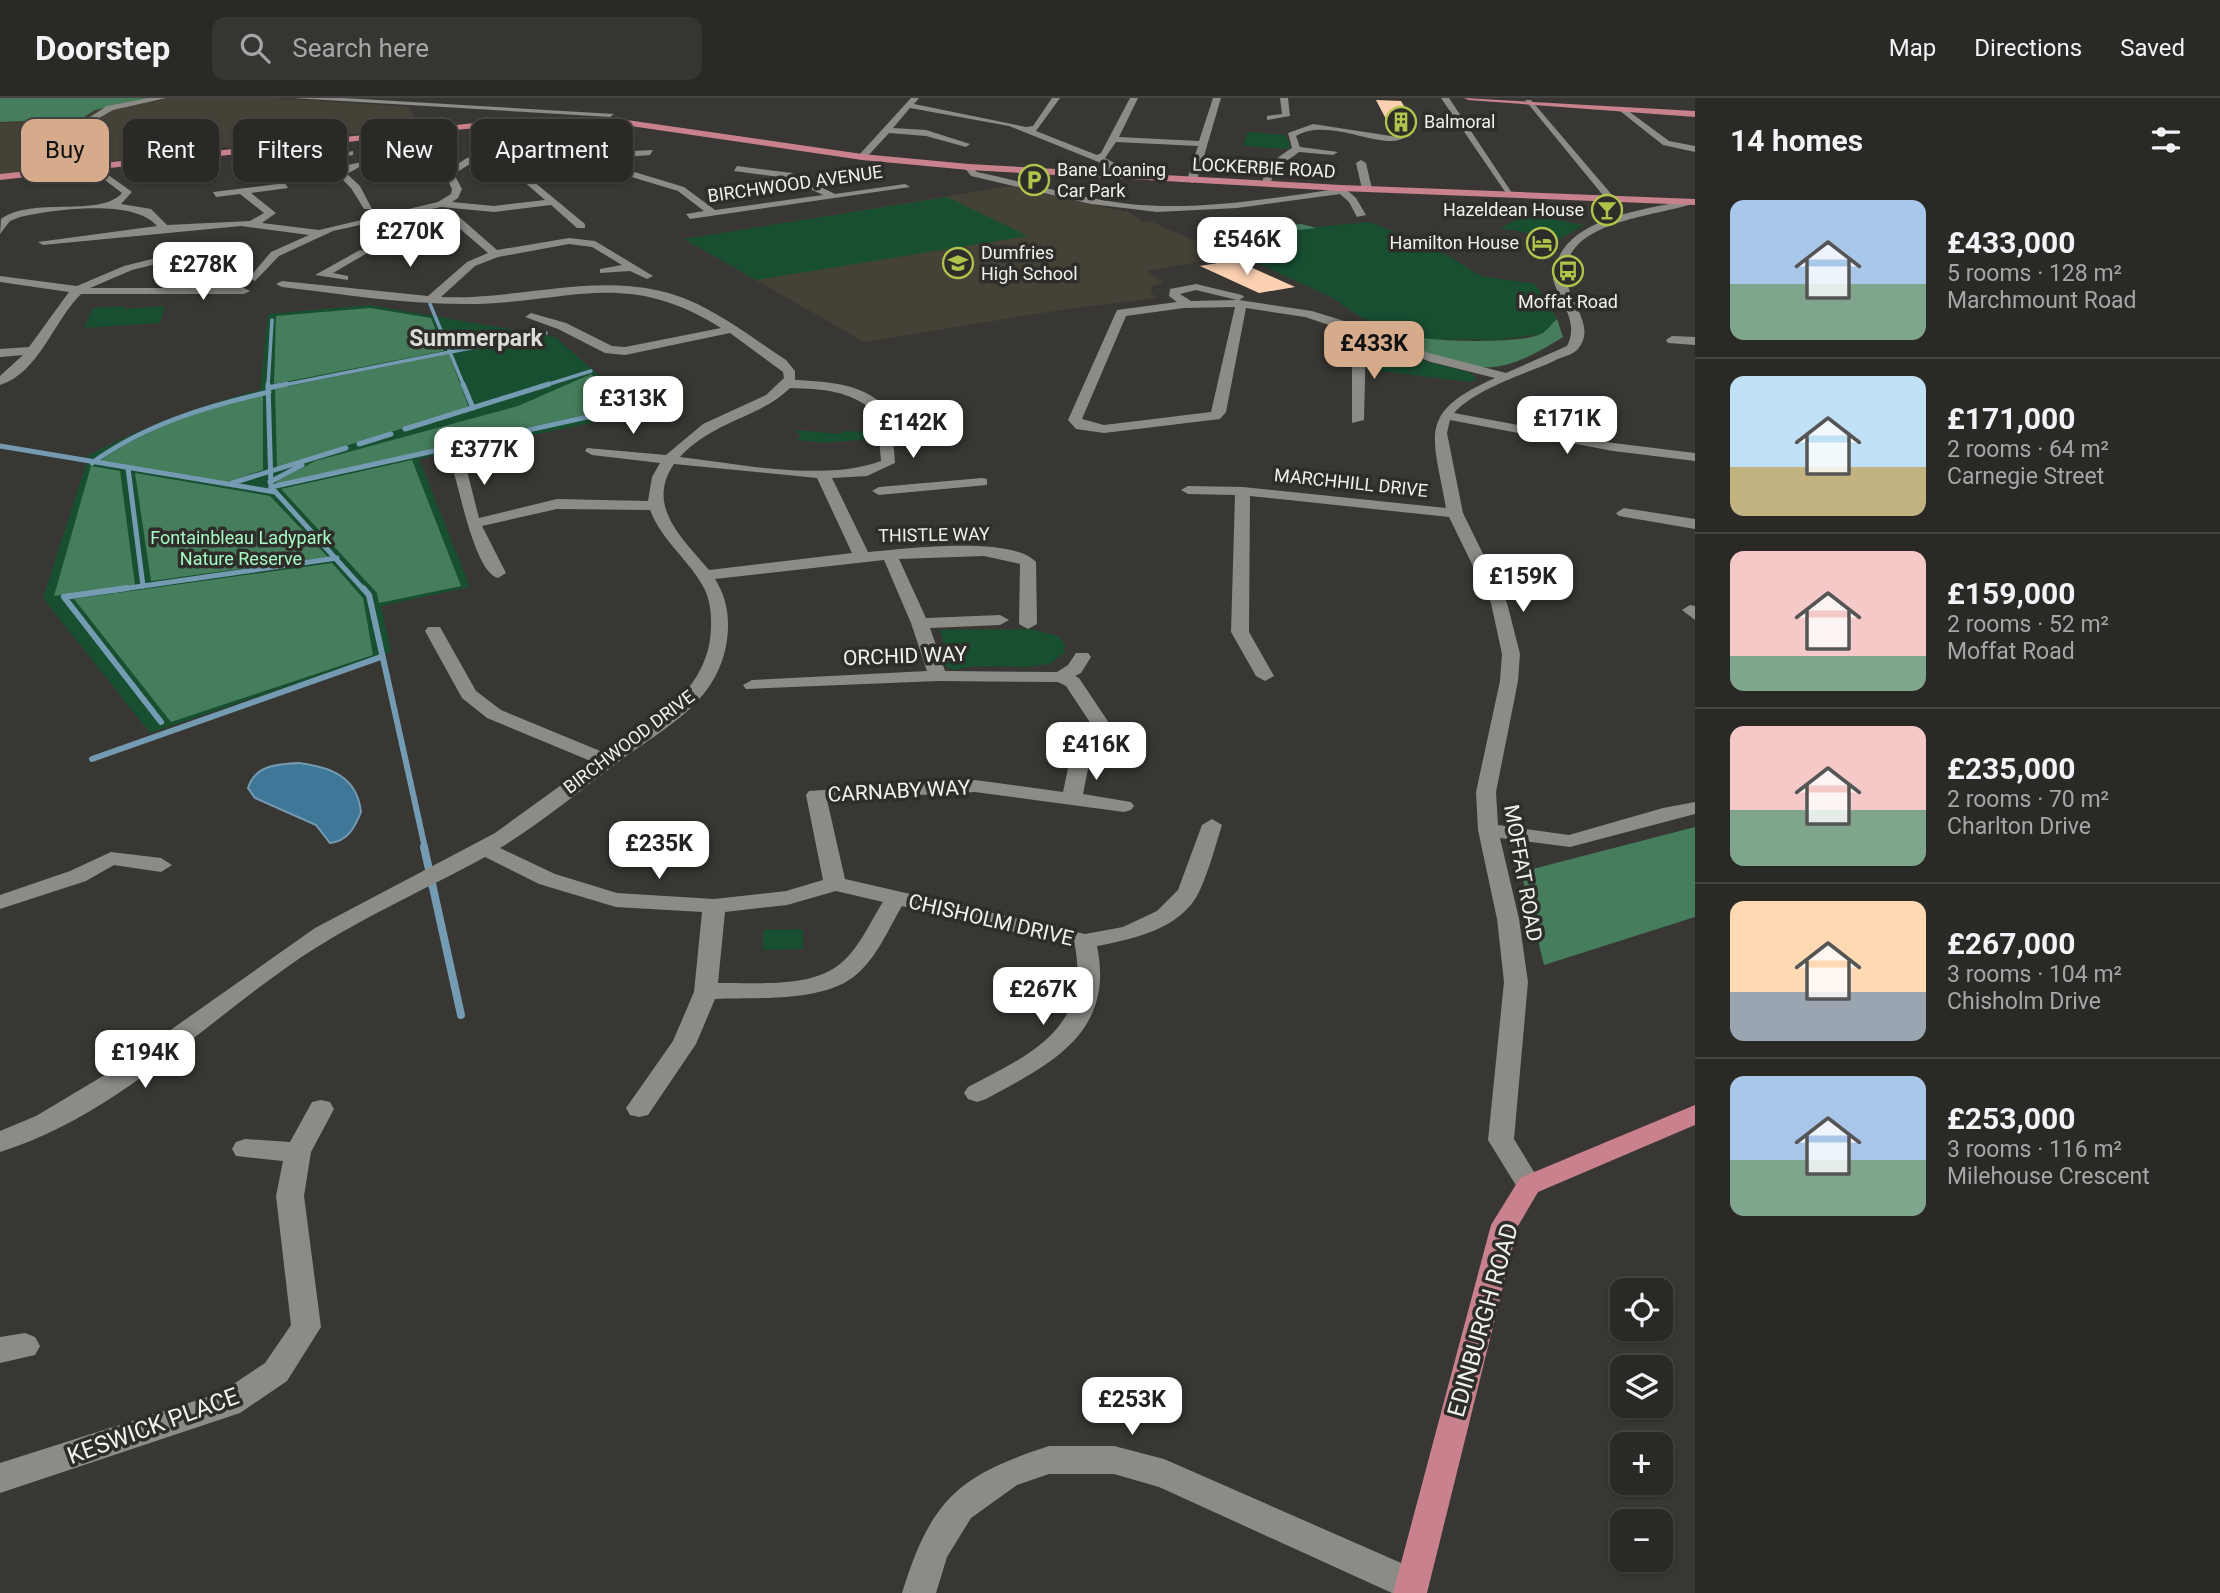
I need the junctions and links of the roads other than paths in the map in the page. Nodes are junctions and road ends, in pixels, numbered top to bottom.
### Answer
1 (162, 98) edge
2 (296, 98) edge
3 (604, 98) edge
4 (616, 98) edge
5 (1056, 98) edge
6 (1134, 98) edge
7 (1217, 98) edge
8 (1284, 98) edge
9 (1445, 98) edge
10 (1468, 98) edge
11 (1533, 101) edge
12 (913, 102) edge
13 (1623, 109) junction
14 (1695, 114) edge
15 (1270, 118) dead end
16 (91, 119) edge
17 (579, 119) edge
18 (608, 119) edge
19 (633, 124) edge
20 (471, 126) edge
21 (1029, 129) junction
22 (889, 130) junction
23 (1400, 138) dead end
24 (1114, 139) junction
25 (966, 144) dead end
26 (1203, 145) junction
27 (1297, 149) junction
28 (1695, 149) edge
29 (650, 152) dead end
30 (1333, 152) dead end
31 (219, 153) edge
32 (350, 153) dead end
33 (633, 154) edge
34 (862, 157) junction
35 (1097, 158) junction
36 (471, 161) edge
37 (1361, 163) dead end
38 (361, 165) edge
39 (969, 167) junction
40 (348, 168) junction
41 (737, 169) dead end
42 (21, 175) edge
43 (633, 175) edge
44 (1110, 175) junction
45 (0, 177) edge
46 (109, 177) edge
47 (1192, 180) junction
48 (531, 182) edge
49 (1266, 184) junction
50 (285, 186) dead end
51 (905, 187) dead end
52 (1342, 189) junction
53 (1367, 189) junction
54 (242, 191) junction
55 (216, 194) dead end
56 (1511, 194) junction
57 (834, 197) junction
58 (1609, 197) junction
59 (368, 201) dead end
60 (554, 202) junction
61 (1692, 202) edge
62 (441, 204) junction
63 (110, 207) junction
64 (713, 213) junction
65 (1361, 215) dead end
66 (690, 216) dead end
67 (594, 218) dead end
68 (3, 219) edge
69 (253, 224) junction
70 (164, 228) junction
71 (428, 228) dead end
72 (0, 231) edge
73 (319, 233) junction
74 (43, 242) dead end
75 (364, 252) dead end
76 (495, 254) junction
77 (184, 255) dead end
78 (632, 267) junction
79 (604, 271) dead end
80 (647, 276) dead end
81 (255, 278) junction
82 (3, 281) edge
83 (407, 285) dead end
84 (243, 286) junction
85 (78, 290) junction
86 (258, 292) dead end
87 (432, 292) junction
88 (1188, 304) junction
89 (1241, 304) junction
90 (1266, 306) junction
91 (531, 317) dead end
92 (729, 330) junction
93 (1366, 332) junction
94 (1672, 340) dead end
95 (1695, 341) edge
96 (30, 351) junction
97 (0, 353) edge
98 (1508, 377) junction
99 (0, 381) edge
100 (786, 384) junction
101 (1445, 415) junction
102 (1357, 420) dead end
103 (592, 451) dead end
104 (1695, 457) edge
105 (670, 460) junction
106 (458, 463) dead end
107 (895, 471) junction
108 (822, 474) junction
109 (982, 482) dead end
110 (914, 488) junction
111 (1188, 490) dead end
112 (879, 491) dead end
113 (1243, 491) junction
114 (656, 506) junction
115 (1455, 513) junction
116 (1624, 513) dead end
117 (473, 524) junction
118 (1695, 524) edge
119 (889, 554) junction
120 (862, 555) junction
121 (498, 573) dead end
122 (704, 576) junction
123 (1000, 620) dead end
124 (920, 623) junction
125 (1028, 624) dead end
126 (435, 631) dead end
127 (1082, 657) dead end
128 (937, 676) junction
129 (1265, 676) dead end
130 (1060, 677) junction
131 (752, 685) dead end
132 (1102, 726) dead end
133 (1080, 759) dead end
134 (606, 761) junction
135 (1072, 799) junction
136 (1124, 806) dead end
137 (1695, 808) edge
138 (1212, 825) dead end
139 (1489, 830) junction
140 (485, 849) junction
141 (161, 865) dead end
142 (835, 884) junction
143 (896, 899) junction
144 (0, 902) edge
145 (714, 906) junction
146 (1085, 941) junction
147 (706, 992) junction
148 (978, 1093) dead end
149 (639, 1108) dead end
150 (321, 1109) dead end
151 (1695, 1114) edge
152 (0, 1142) edge
153 (245, 1149) dead end
154 (298, 1152) junction
155 (1529, 1185) junction
156 (0, 1478) edge
157 (1411, 1589) edge
158 (919, 1593) edge

1 - 16 street
2 - 17 street
3 - 4 street
4 - 18 street
5 - 21 street
6 - 24 street
7 - 26 street
8 - 15 street
9 - 56 street
10 - 11 main road
11 - 13 main road
11 - 58 street
12 - 21 street
12 - 22 street
13 - 14 main road
13 - 28 street
19 - 34 main road, LOCKERBIE ROAD
20 - 31 main road
21 - 35 street
22 - 25 street
22 - 34 street
23 - 27 street
24 - 26 street
24 - 35 street
26 - 47 street
27 - 30 street
27 - 49 street
29 - 33 street
32 - 40 street
34 - 39 main road, LOCKERBIE ROAD
35 - 44 street
36 - 62 street
37 - 53 street
38 - 40 street
39 - 44 main road, LOCKERBIE ROAD
39 - 52 street
40 - 59 street
41 - 57 street
42 - 45 main road
43 - 64 street
44 - 47 main road, LOCKERBIE ROAD
46 - 63 street
47 - 49 main road, LOCKERBIE ROAD
48 - 60 street
49 - 52 main road, LOCKERBIE ROAD
50 - 54 street
51 - 57 street, BIRCHWOOD AVENUE
52 - 53 main road, LOCKERBIE ROAD
52 - 65 street
53 - 56 main road, LOCKERBIE ROAD
54 - 55 street
54 - 69 street
56 - 58 main road, LOCKERBIE ROAD
57 - 64 street, BIRCHWOOD AVENUE
58 - 61 main road, LOCKERBIE ROAD
60 - 62 street
60 - 67 street
61 - 98 street
62 - 73 street
63 - 68 street
63 - 70 street
64 - 66 street, BIRCHWOOD AVENUE
68 - 72 street
69 - 70 street
69 - 73 street
70 - 74 street
71 - 76 street
73 - 81 street
75 - 83 street
76 - 78 street
76 - 87 street
77 - 85 street
78 - 79 street
78 - 80 street
81 - 84 street
81 - 87 street
82 - 85 street
84 - 85 street
84 - 86 street
85 - 96 street
87 - 92 street
88 - 89 street
88 - 89 street
88 - 90 street
89 - 90 street
90 - 93 street
91 - 92 street
92 - 100 street
93 - 98 street
93 - 102 street
94 - 95 street
96 - 97 street
96 - 99 street
98 - 101 street
100 - 105 street
100 - 107 street
101 - 104 street
101 - 115 street, MOFFAT ROAD
103 - 105 street
105 - 108 street
105 - 114 street
106 - 117 street
107 - 108 street
107 - 110 street
108 - 120 street
109 - 110 street
110 - 112 street
111 - 113 street, MARCHHILL DRIVE
113 - 115 street, MARCHHILL DRIVE
113 - 129 street, MARCHHILL DRIVE
114 - 117 street
114 - 122 street, BIRCHWOOD DRIVE
115 - 139 street, MOFFAT ROAD
116 - 118 street
117 - 121 street
119 - 120 street, THISTLE WAY
119 - 124 street
119 - 125 street, THISTLE WAY
120 - 122 street, THISTLE WAY
122 - 134 street, BIRCHWOOD DRIVE
123 - 124 street
124 - 128 street
126 - 134 street
127 - 130 street
128 - 130 street, ORCHID WAY
128 - 131 street, ORCHID WAY
130 - 132 street
133 - 135 street
134 - 140 street, BIRCHWOOD DRIVE
135 - 136 street, CARNABY WAY
135 - 142 street, CARNABY WAY
137 - 139 street
138 - 146 street, CHISHOLM DRIVE
139 - 155 street, MOFFAT ROAD
140 - 145 street
140 - 152 street, BIRCHWOOD DRIVE
141 - 144 street
142 - 143 street, CHISHOLM DRIVE
142 - 145 street
143 - 146 street, CHISHOLM DRIVE
143 - 147 street
145 - 147 street
146 - 148 street
147 - 149 street
150 - 154 street, KESWICK PLACE
151 - 155 main road
153 - 154 street
154 - 156 street, KESWICK PLACE
155 - 157 main road, EDINBURGH ROAD
157 - 158 street

